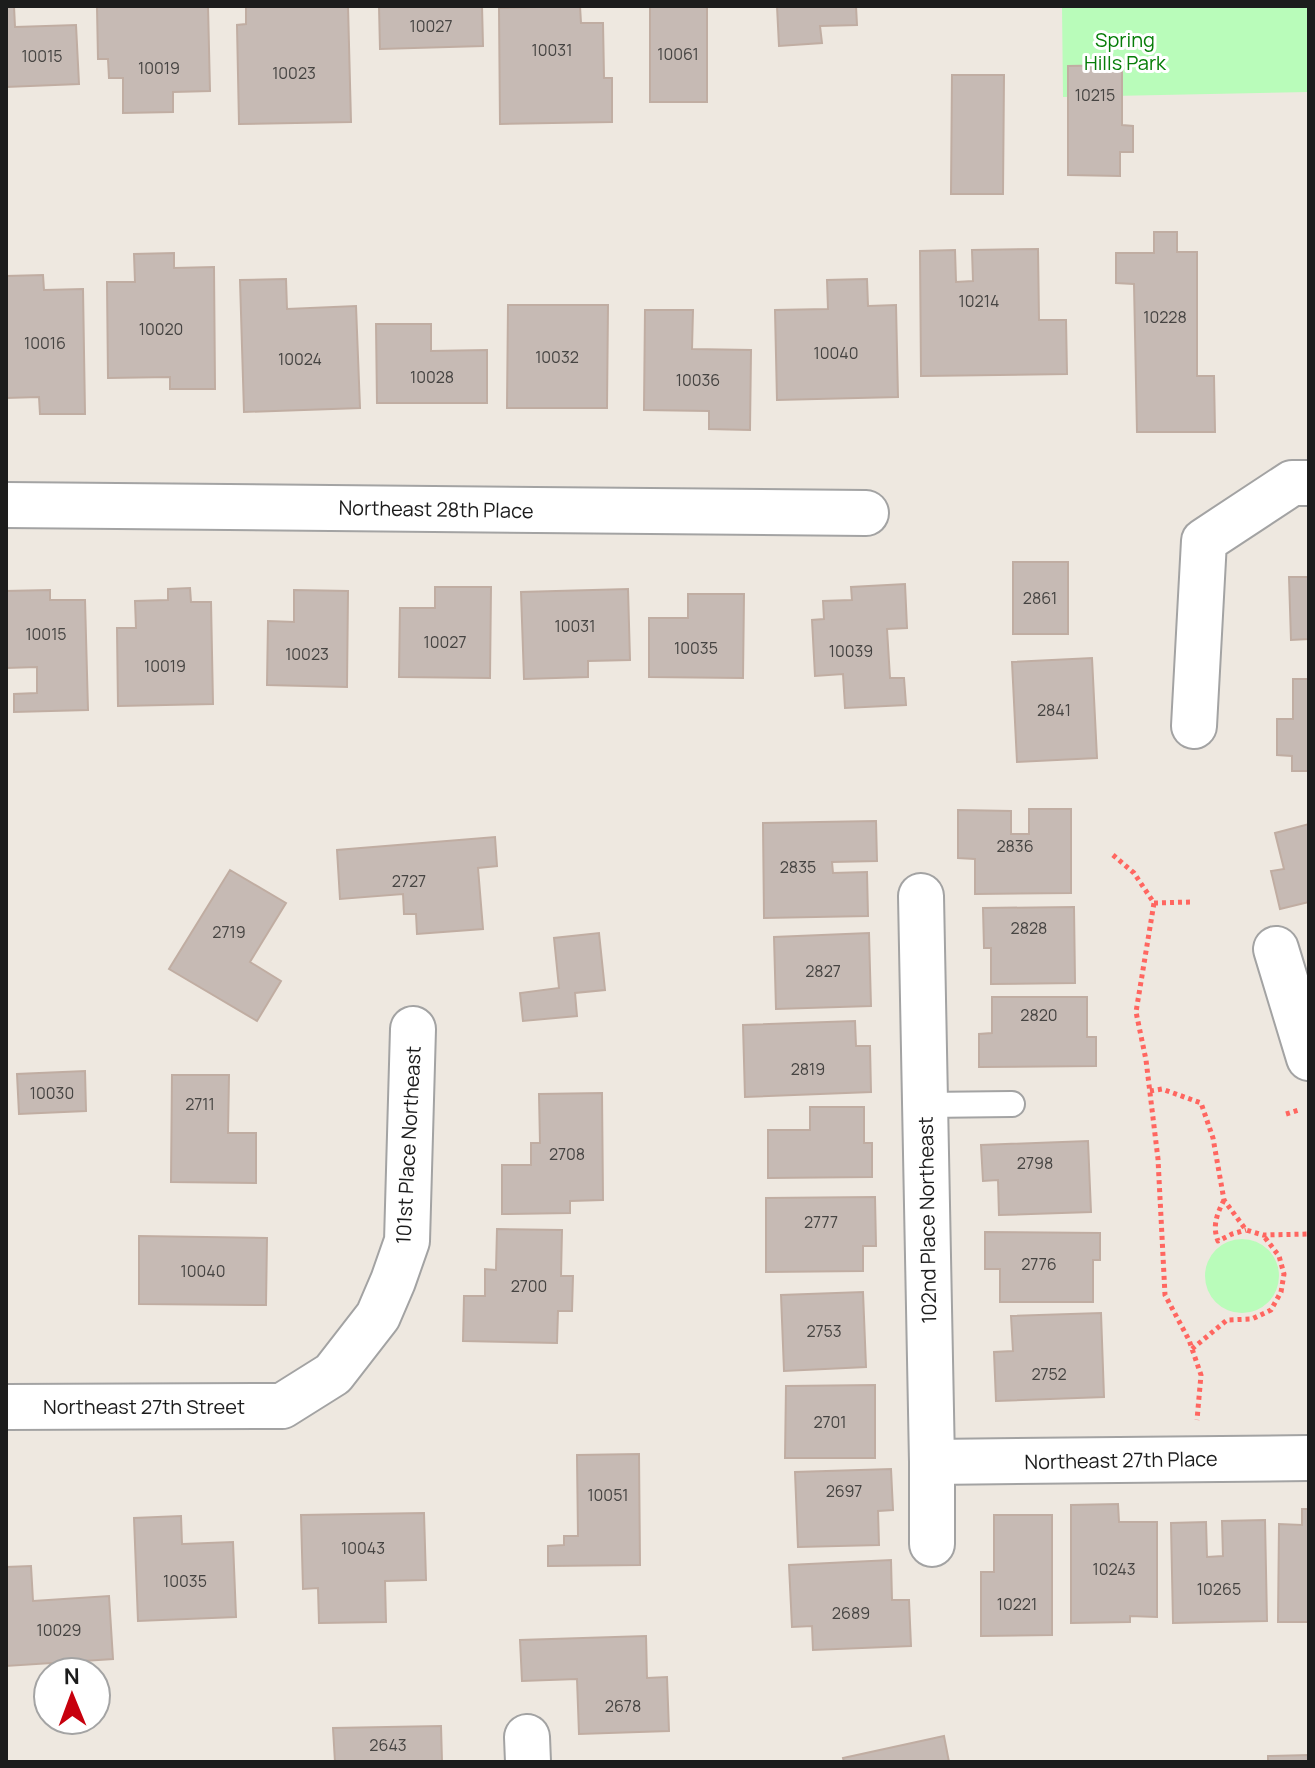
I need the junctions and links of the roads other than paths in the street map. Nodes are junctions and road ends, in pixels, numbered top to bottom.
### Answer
1 (1300, 483) edge
2 (6, 505) edge
3 (866, 513) dead end
4 (1194, 726) dead end
5 (921, 896) dead end
6 (1276, 949) dead end
7 (413, 1029) dead end
8 (1309, 1058) edge
9 (1012, 1104) dead end
10 (925, 1105) junction
11 (282, 1406) joint
12 (6, 1407) edge
13 (1309, 1458) edge
14 (932, 1462) junction
15 (932, 1544) dead end

1 - 4 street
2 - 3 street, Northeast 28th Place
5 - 10 street, 102nd Place Northeast
6 - 8 street
7 - 11 street, 101st Place Northeast
9 - 10 lane
10 - 14 street, 102nd Place Northeast
11 - 12 street, Northeast 27th Street
13 - 14 street, Northeast 27th Place
14 - 15 street, 102nd Place Northeast

